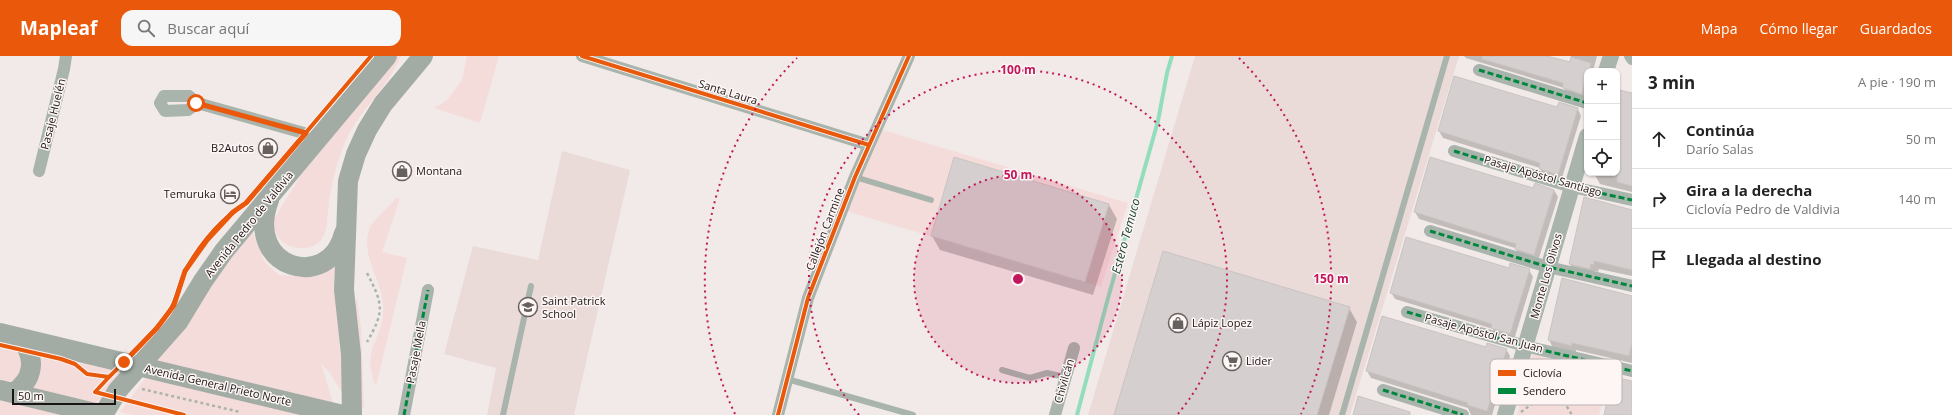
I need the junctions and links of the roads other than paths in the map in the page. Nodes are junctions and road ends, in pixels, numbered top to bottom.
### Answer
1 (66, 56) edge
2 (387, 56) edge
3 (423, 56) edge
4 (582, 56) edge
5 (909, 56) edge
6 (1447, 56) edge
7 (1611, 56) edge
8 (1630, 56) edge
9 (1632, 59) edge
10 (1607, 68) edge
11 (1479, 70) dead end
12 (1584, 102) edge
13 (196, 103) dead end
14 (318, 137) junction
15 (1586, 140) edge
16 (869, 145) junction
17 (1454, 151) dead end
18 (38, 171) dead end
19 (855, 177) junction
20 (1572, 187) junction
21 (270, 198) junction
22 (931, 200) dead end
23 (1632, 200) edge
24 (345, 226) junction
25 (1430, 231) dead end
26 (1548, 267) junction
27 (531, 286) dead end
28 (1632, 286) edge
29 (428, 290) dead end
30 (1407, 312) dead end
31 (0, 333) edge
32 (20, 338) junction
33 (1525, 346) junction
34 (1074, 348) dead end
35 (1521, 359) edge
36 (1582, 359) edge
37 (140, 366) junction
38 (1622, 368) edge
39 (1002, 370) dead end
40 (1632, 371) edge
41 (1065, 377) junction
42 (787, 379) junction
43 (1383, 390) dead end
44 (6, 392) edge
45 (1508, 405) edge
46 (103, 415) edge
47 (343, 415) edge
48 (352, 415) edge
49 (404, 415) edge
50 (503, 415) edge
51 (778, 415) edge
52 (913, 415) edge
53 (1055, 415) edge
54 (1342, 415) edge
55 (1463, 415) edge
56 (1505, 415) edge

1 - 18 street, Pasaje Huelén
2 - 14 main road, Avenida Pedro de Valdivia
3 - 24 main road
4 - 16 street, Santa Laura
5 - 16 street, Callejón Carmine
6 - 54 lane
7 - 10 street
8 - 9 street
11 - 12 street
13 - 14 street
14 - 21 main road, Avenida Pedro de Valdivia
15 - 20 street, Monte Los Olivos
16 - 19 street, Callejón Carmine
17 - 20 street, Pasaje Apóstol Santiago
19 - 22 lane
19 - 42 street, Callejón Carmine
20 - 23 street, Pasaje Apóstol Santiago
20 - 26 street, Monte Los Olivos
21 - 24 main road
21 - 37 main road, Avenida Pedro de Valdivia
24 - 48 main road
25 - 26 street
26 - 28 street
26 - 33 street, Monte Los Olivos
27 - 50 lane
29 - 49 street, Pasaje Mella
30 - 33 street, Pasaje Apóstol San Juan
31 - 32 main road, Avenida General Prieto Norte
32 - 37 main road, Avenida General Prieto Norte
32 - 44 main road
33 - 35 street, Monte Los Olivos
33 - 36 street, Pasaje Apóstol San Juan
34 - 41 street, Chivilcán
37 - 46 main road, Avenida Pedro de Valdivia
37 - 47 main road, Avenida General Prieto Norte
38 - 40 street, Pasaje Apóstol San Juan
39 - 41 lane
41 - 53 street, Chivilcán
42 - 51 street, Callejón Carmine
42 - 52 lane
43 - 55 street
44 - 46 main road
45 - 56 street, Monte Los Olivos

